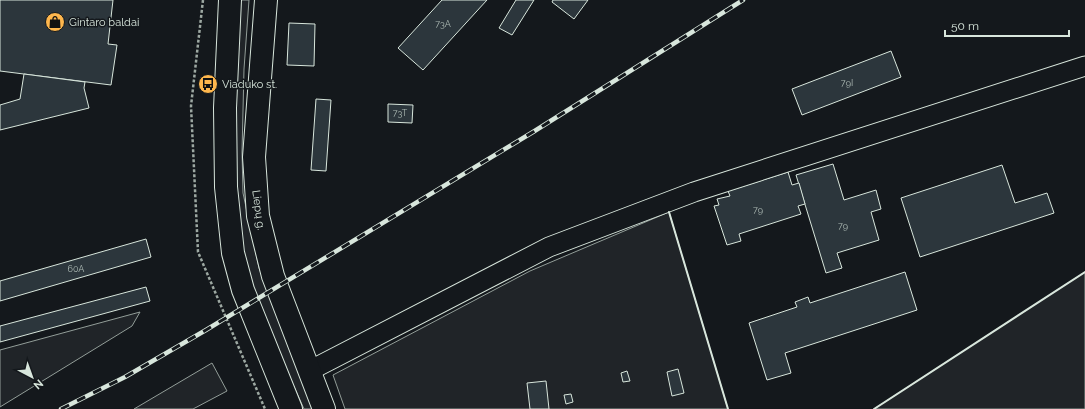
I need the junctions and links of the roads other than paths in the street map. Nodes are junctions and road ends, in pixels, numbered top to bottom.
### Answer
1 (230, 0) edge
2 (266, 0) edge
3 (1085, 66) edge
4 (310, 371) junction
5 (291, 409) edge
6 (324, 409) edge

1 - 5 main road
2 - 4 main road, Liepų g.
3 - 4 street
4 - 6 main road, Liepų g.

